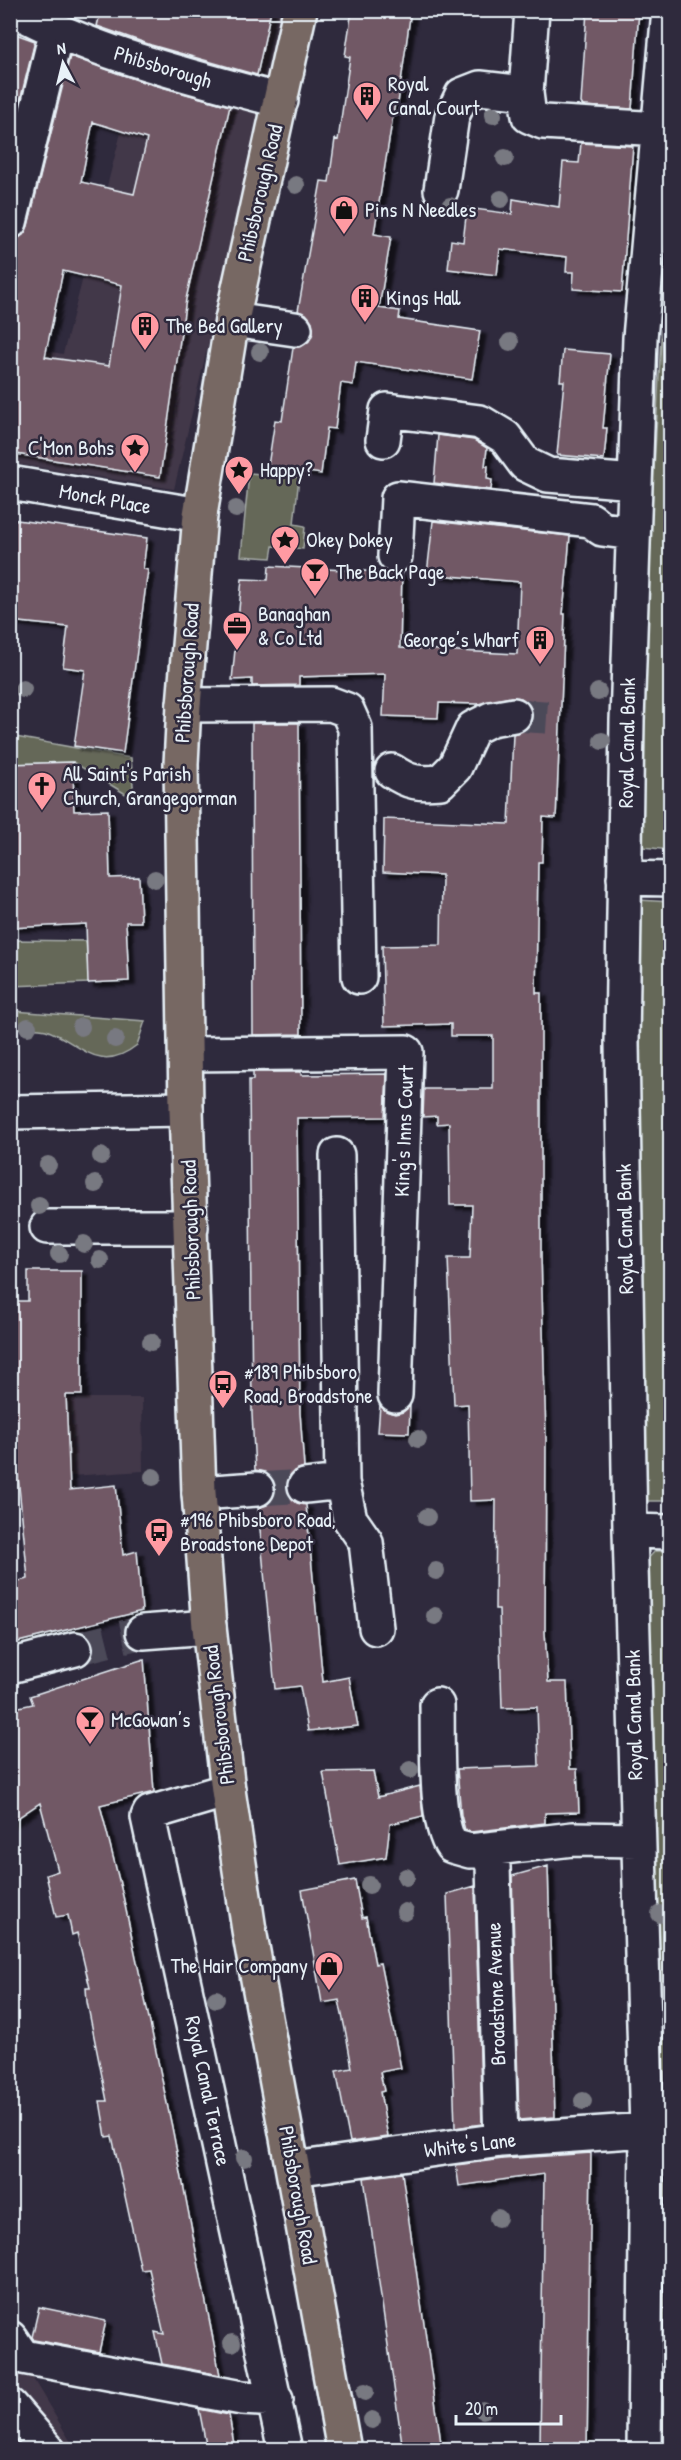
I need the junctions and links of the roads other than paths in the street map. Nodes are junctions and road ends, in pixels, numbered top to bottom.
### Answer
1 (15, 10) edge
2 (300, 10) edge
3 (532, 10) edge
4 (669, 10) edge
5 (56, 33) junction
6 (526, 93) junction
7 (281, 101) junction
8 (660, 129) junction
9 (441, 190) dead end
10 (10, 222) edge
11 (231, 320) junction
12 (295, 329) dead end
13 (383, 440) dead end
14 (635, 482) junction
15 (10, 483) edge
16 (200, 515) junction
17 (633, 533) junction
18 (395, 556) dead end
19 (184, 705) junction
20 (514, 715) tunnel mouth
21 (393, 771) dead end
22 (624, 878) junction
23 (670, 879) edge
24 (359, 977) dead end
25 (186, 1054) junction
26 (186, 1109) junction
27 (11, 1112) edge
28 (337, 1155) dead end
29 (47, 1227) dead end
30 (191, 1227) junction
31 (395, 1395) dead end
32 (342, 1482) junction
33 (305, 1486) tunnel mouth
34 (256, 1489) tunnel mouth
35 (199, 1493) junction
36 (630, 1531) junction
37 (670, 1532) edge
38 (209, 1627) junction
39 (376, 1628) dead end
40 (143, 1632) tunnel mouth
41 (75, 1648) tunnel mouth
42 (10, 1666) edge
43 (437, 1705) dead end
44 (228, 1790) junction
45 (638, 1840) junction
46 (486, 1849) junction
47 (647, 2130) junction
48 (501, 2140) junction
49 (294, 2169) junction
50 (659, 2257) edge
51 (10, 2338) edge
52 (276, 2400) junction
53 (10, 2406) edge
54 (48, 2450) edge
55 (285, 2450) edge
56 (344, 2450) edge
57 (644, 2450) edge

1 - 5 street, Phibsborough
2 - 7 main road, Phibsborough Road
3 - 6 street
4 - 8 street, Royal Canal Bank
5 - 7 street, Phibsborough
5 - 10 street
6 - 8 street
6 - 9 street
7 - 11 main road, Phibsborough Road
8 - 14 street, Royal Canal Bank
11 - 12 street
11 - 16 main road, Phibsborough Road
13 - 14 street
14 - 17 street, Royal Canal Bank
15 - 16 street, Monck Place
16 - 19 main road, Phibsborough Road
17 - 18 street
17 - 22 street, Royal Canal Bank
19 - 24 street
19 - 25 main road, Phibsborough Road
20 - 21 street
22 - 23 street
22 - 36 street, Royal Canal Bank
25 - 26 main road, Phibsborough Road
25 - 31 street, King's Inns Court
26 - 27 street
26 - 30 main road, Phibsborough Road
28 - 32 street
29 - 30 street
30 - 35 main road, Phibsborough Road
32 - 33 street
32 - 39 street
34 - 35 street
35 - 38 main road, Phibsborough Road
36 - 37 street
36 - 45 street, Royal Canal Bank
38 - 40 street
38 - 44 main road, Phibsborough Road
41 - 42 street
43 - 46 street
44 - 49 main road, Phibsborough Road
44 - 52 street, Royal Canal Terrace
45 - 46 street
45 - 47 street, Royal Canal Bank
46 - 48 street, Broadstone Avenue
47 - 48 street, White's Lane
47 - 50 street, Royal Canal Bank
48 - 49 street, White's Lane
49 - 56 main road, Phibsborough Road
50 - 57 street, Royal Canal Bank
51 - 52 street
52 - 55 street, Royal Canal Terrace
53 - 54 street

